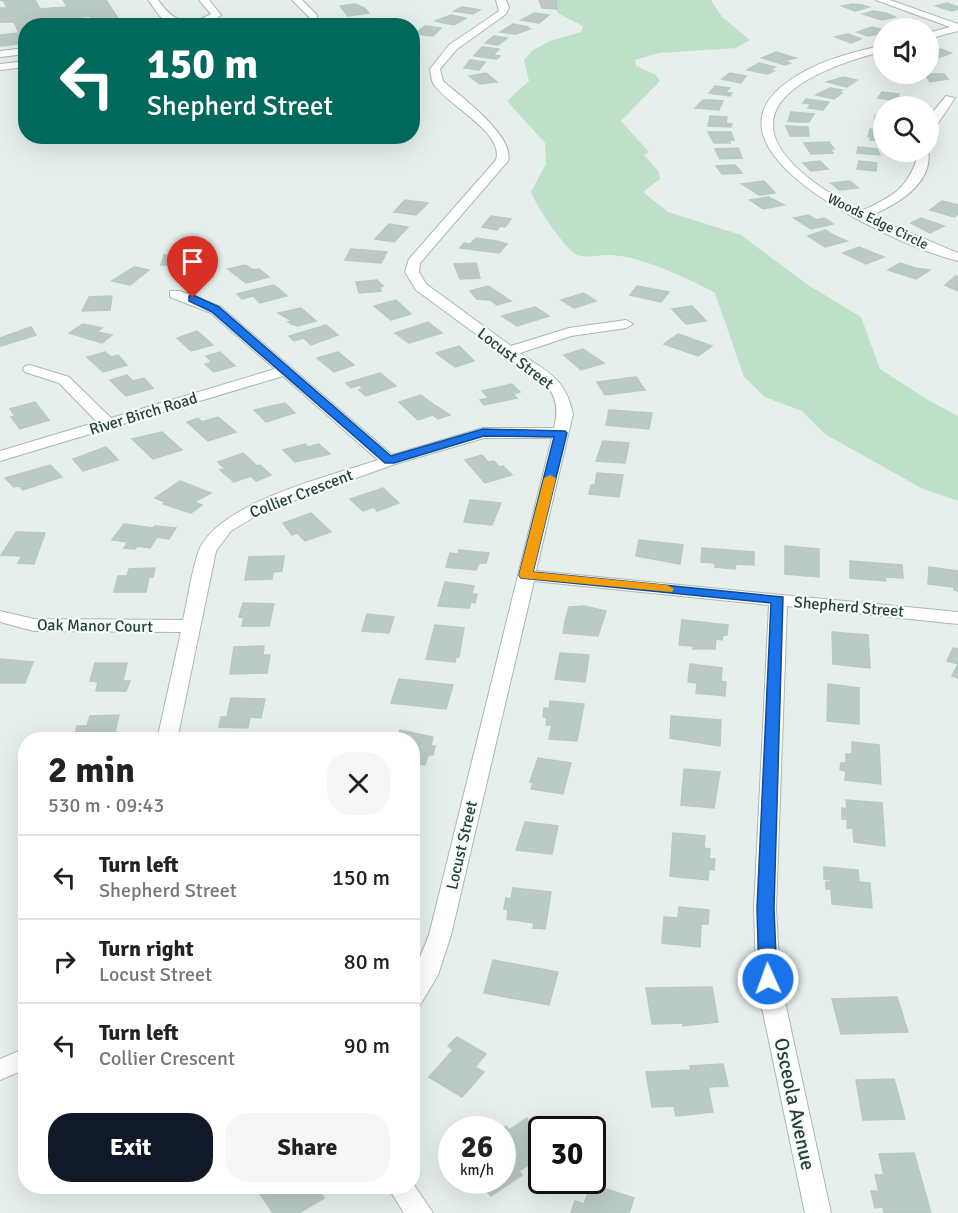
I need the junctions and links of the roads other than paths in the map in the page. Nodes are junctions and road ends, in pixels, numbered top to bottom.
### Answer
1 (153, 0) edge
2 (204, 0) edge
3 (297, 0) edge
4 (501, 0) edge
5 (881, 0) edge
6 (314, 17) dead end
7 (168, 18) edge
8 (210, 18) edge
9 (958, 27) edge
10 (939, 33) edge
11 (873, 51) edge
12 (18, 52) edge
13 (0, 54) edge
14 (18, 65) edge
15 (0, 67) edge
16 (950, 98) dead end
17 (939, 112) edge
18 (921, 162) edge
19 (860, 216) junction
20 (958, 256) edge
21 (175, 294) dead end
22 (626, 324) dead end
23 (510, 351) junction
24 (30, 369) dead end
25 (286, 370) junction
26 (108, 424) junction
27 (561, 433) junction
28 (0, 456) edge
29 (389, 461) junction
30 (526, 575) junction
31 (778, 600) junction
32 (0, 616) edge
33 (958, 618) edge
34 (190, 626) junction
35 (168, 732) edge
36 (420, 985) edge
37 (18, 1062) edge
38 (0, 1070) edge
39 (406, 1194) edge
40 (420, 1213) edge
41 (818, 1213) edge

1 - 7 street
2 - 8 street
3 - 6 street
4 - 23 street, Locust Street
5 - 9 street
9 - 10 street
11 - 19 street, Woods Edge Circle
12 - 13 street
14 - 15 street
16 - 17 street
18 - 19 street
19 - 20 street, Woods Edge Circle
21 - 25 street
22 - 23 street
23 - 27 street, Locust Street
24 - 26 street
25 - 26 street, River Birch Road
25 - 29 street
26 - 28 street, River Birch Road
27 - 29 street, Collier Crescent
27 - 30 street, Locust Street
29 - 34 street, Collier Crescent
30 - 31 street, Shepherd Street
30 - 36 street, Locust Street
31 - 33 street, Shepherd Street
31 - 41 street, Osceola Avenue
32 - 34 street, Oak Manor Court
34 - 35 street, Collier Crescent
37 - 38 street
39 - 40 street

